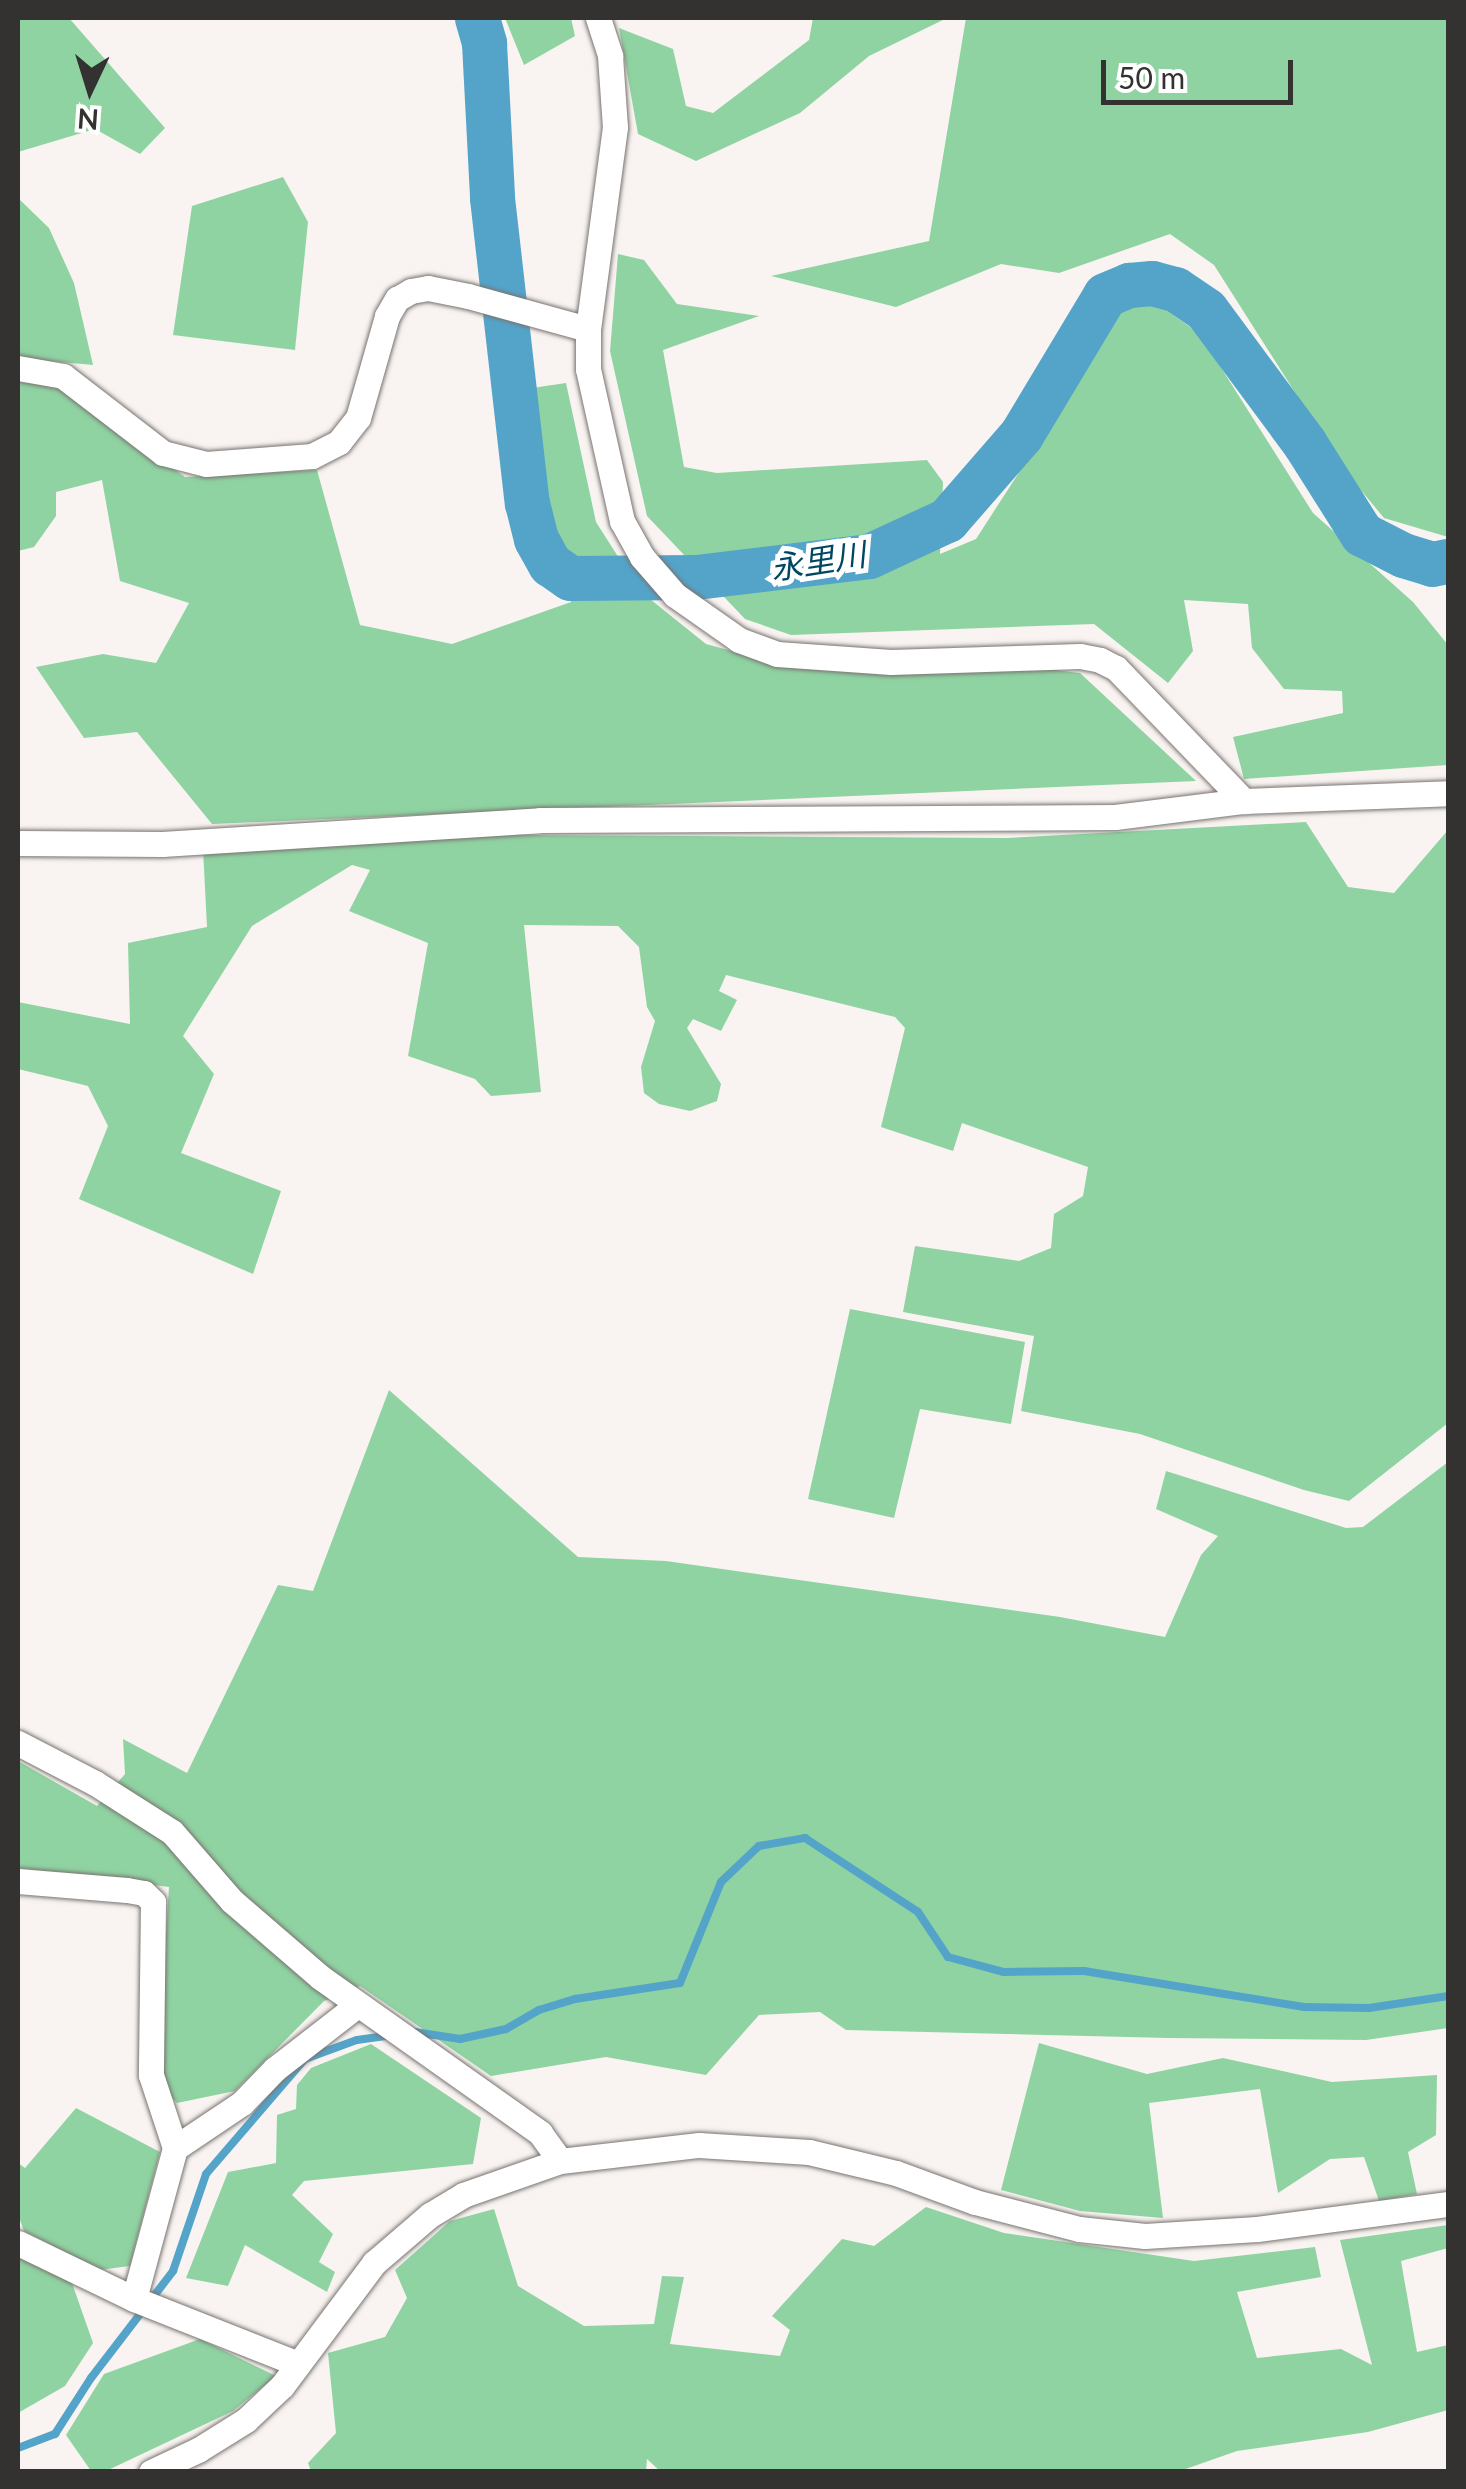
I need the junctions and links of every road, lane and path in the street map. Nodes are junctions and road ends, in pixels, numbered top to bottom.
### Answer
1 (598, 18) edge
2 (588, 329) junction
3 (18, 368) edge
4 (1448, 793) edge
5 (1244, 801) junction
6 (18, 843) edge
7 (18, 1743) edge
8 (18, 1881) edge
9 (356, 2006) junction
10 (175, 2148) junction
11 (560, 2161) junction
12 (1448, 2204) edge
13 (18, 2244) edge
14 (145, 2304) junction
15 (298, 2364) junction
16 (196, 2461) edge
17 (151, 2472) edge

1 - 2 street
2 - 3 street
2 - 5 street
4 - 5 street
5 - 6 street
7 - 9 street
8 - 10 street
9 - 10 street
9 - 11 street
10 - 14 street
11 - 12 street
11 - 15 street
13 - 14 street
14 - 15 street
15 - 16 street
16 - 17 street

